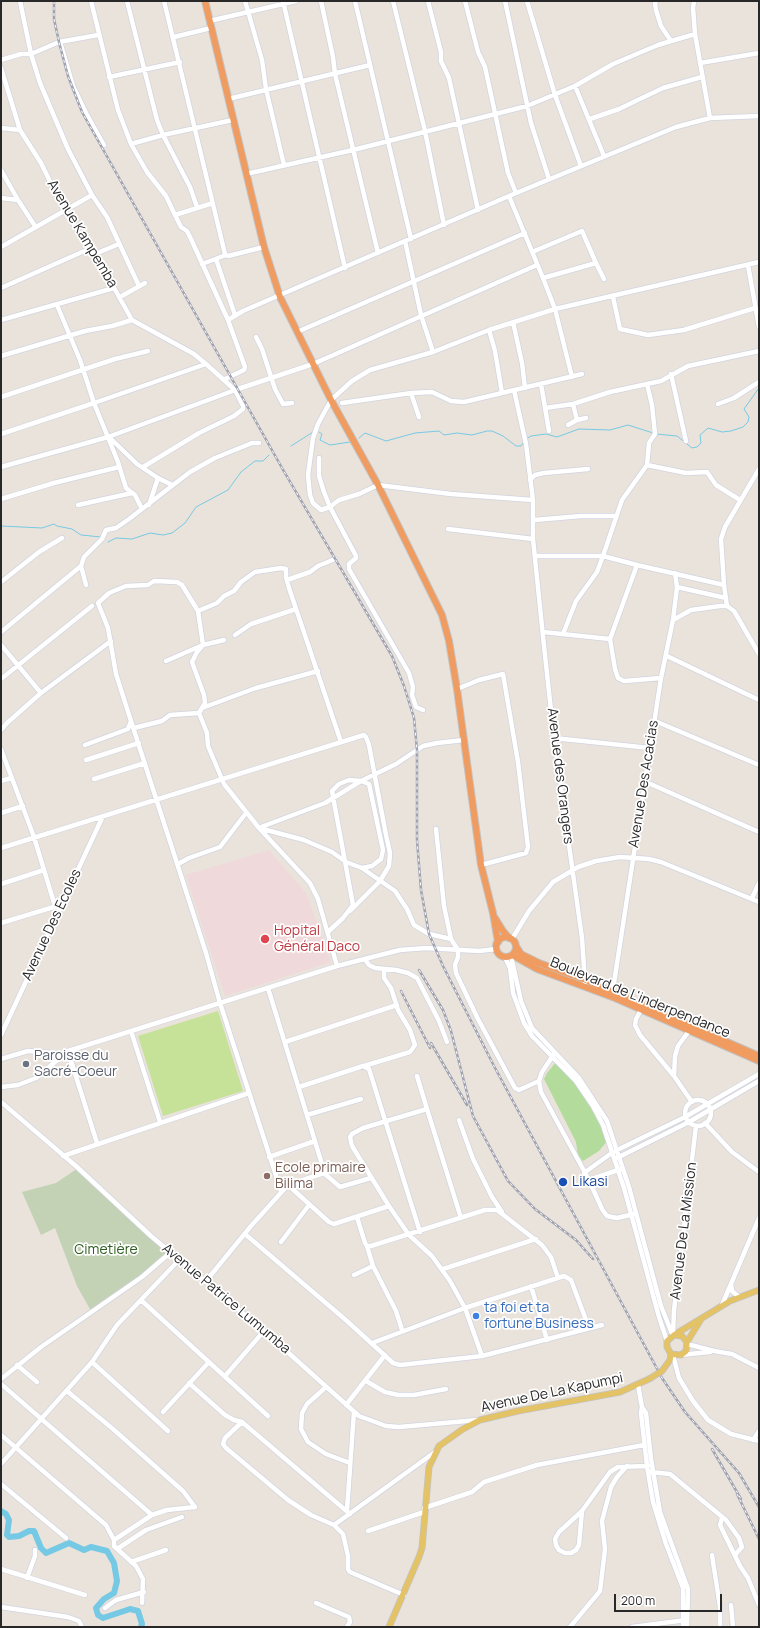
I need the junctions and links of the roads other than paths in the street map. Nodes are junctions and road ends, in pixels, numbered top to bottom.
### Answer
1 (20, 1) edge
2 (91, 1) edge
3 (127, 1) edge
4 (164, 1) edge
5 (204, 1) edge
6 (245, 1) edge
7 (296, 1) edge
8 (321, 1) edge
9 (355, 1) edge
10 (393, 1) edge
11 (428, 1) edge
12 (465, 1) edge
13 (504, 1) edge
14 (527, 1) edge
15 (656, 1) edge
16 (694, 1) edge
17 (698, 1) edge
18 (283, 2) edge
19 (693, 8) junction
20 (247, 12) junction
21 (209, 21) junction
22 (211, 28) junction
23 (696, 34) junction
24 (98, 35) junction
25 (174, 37) junction
26 (671, 41) junction
27 (60, 42) junction
28 (759, 53) edge
29 (31, 54) junction
30 (1, 60) edge
31 (180, 62) junction
32 (700, 63) junction
33 (370, 65) junction
34 (1, 68) edge
35 (144, 69) junction
36 (335, 74) junction
37 (109, 76) junction
38 (702, 76) junction
39 (302, 82) junction
40 (575, 86) junction
41 (266, 89) junction
42 (555, 95) junction
43 (228, 99) junction
44 (527, 106) junction
45 (494, 115) junction
46 (759, 116) edge
47 (710, 118) junction
48 (590, 119) junction
49 (233, 120) junction
50 (458, 122) junction
51 (1, 128) edge
52 (195, 129) junction
53 (20, 130) junction
54 (424, 131) junction
55 (162, 135) junction
56 (388, 141) junction
57 (131, 144) junction
58 (104, 145) dead end
59 (353, 150) junction
60 (604, 156) junction
61 (319, 157) junction
62 (284, 165) junction
63 (581, 166) junction
64 (1, 170) edge
65 (246, 174) junction
66 (549, 179) junction
67 (516, 193) junction
68 (92, 194) junction
69 (509, 196) junction
70 (1, 198) edge
71 (18, 200) junction
72 (213, 202) junction
73 (197, 207) junction
74 (64, 210) junction
75 (478, 210) junction
76 (175, 215) junction
77 (444, 225) junction
78 (35, 226) junction
79 (525, 233) junction
80 (411, 238) junction
81 (405, 241) junction
82 (119, 244) junction
83 (1, 247) edge
84 (264, 247) junction
85 (91, 248) junction
86 (532, 252) junction
87 (378, 253) junction
88 (95, 254) junction
89 (226, 255) junction
90 (216, 259) junction
91 (759, 262) edge
92 (596, 263) junction
93 (202, 264) junction
94 (537, 264) junction
95 (748, 265) junction
96 (345, 268) junction
97 (542, 278) junction
98 (604, 279) dead end
99 (145, 282) dead end
100 (415, 282) junction
101 (139, 286) junction
102 (1, 288) edge
103 (114, 288) junction
104 (280, 296) junction
105 (120, 297) junction
106 (612, 297) junction
107 (57, 305) junction
108 (755, 308) junction
109 (555, 309) junction
110 (235, 315) junction
111 (421, 315) junction
112 (2, 318) edge
113 (132, 320) junction
114 (228, 320) junction
115 (513, 322) junction
116 (759, 326) edge
117 (489, 330) junction
118 (297, 332) junction
119 (70, 335) junction
120 (256, 337) dead end
121 (148, 351) dead end
122 (759, 351) edge
123 (433, 352) junction
124 (1, 356) edge
125 (206, 364) junction
126 (313, 364) junction
127 (83, 370) junction
128 (582, 374) dead end
129 (671, 374) junction
130 (572, 377) junction
131 (225, 379) junction
132 (271, 379) junction
133 (759, 382) edge
134 (541, 384) junction
135 (647, 384) junction
136 (525, 388) junction
137 (235, 390) junction
138 (514, 390) junction
139 (411, 393) junction
140 (502, 393) junction
141 (1, 397) edge
142 (331, 400) junction
143 (94, 403) junction
144 (292, 403) dead end
145 (342, 403) dead end
146 (573, 404) junction
147 (718, 404) dead end
148 (545, 408) junction
149 (418, 418) dead end
150 (586, 418) dead end
151 (578, 420) junction
152 (568, 425) dead end
153 (549, 431) dead end
154 (1, 434) edge
155 (108, 437) junction
156 (686, 441) dead end
157 (259, 443) dead end
158 (319, 458) dead end
159 (647, 465) junction
160 (1, 467) edge
161 (119, 467) junction
162 (143, 468) junction
163 (588, 469) dead end
164 (759, 469) edge
165 (158, 478) junction
166 (530, 480) junction
167 (172, 485) junction
168 (378, 485) junction
169 (132, 493) junction
170 (1, 499) edge
171 (533, 500) junction
172 (740, 500) junction
173 (78, 505) dead end
174 (149, 505) junction
175 (330, 507) junction
176 (142, 509) junction
177 (616, 516) junction
178 (534, 520) junction
179 (448, 529) dead end
180 (62, 538) dead end
181 (533, 539) junction
182 (536, 556) junction
183 (603, 556) junction
184 (335, 559) dead end
185 (637, 565) junction
186 (82, 566) junction
187 (676, 573) junction
188 (287, 580) junction
189 (1, 582) edge
190 (86, 585) dead end
191 (724, 585) junction
192 (677, 587) junction
193 (726, 598) junction
194 (92, 606) dead end
195 (728, 606) junction
196 (296, 609) junction
197 (198, 611) junction
198 (673, 620) junction
199 (1, 632) edge
200 (543, 632) junction
201 (564, 634) junction
202 (235, 635) dead end
203 (610, 639) junction
204 (224, 640) dead end
205 (111, 641) junction
206 (1, 645) edge
207 (203, 645) junction
208 (759, 654) edge
209 (667, 656) junction
210 (166, 661) dead end
211 (18, 665) junction
212 (318, 671) junction
213 (661, 678) junction
214 (1, 679) edge
215 (457, 689) junction
216 (41, 693) junction
217 (759, 700) edge
218 (202, 708) junction
219 (423, 710) dead end
220 (199, 713) junction
221 (655, 721) junction
222 (131, 722) junction
223 (134, 728) junction
224 (1, 730) edge
225 (554, 738) junction
226 (464, 740) junction
227 (341, 742) junction
228 (139, 743) junction
229 (85, 745) dead end
230 (650, 748) junction
231 (1, 749) edge
232 (86, 760) dead end
233 (145, 763) junction
234 (759, 765) edge
235 (375, 775) junction
236 (11, 778) junction
237 (220, 779) junction
238 (94, 780) dead end
239 (1, 781) edge
240 (361, 781) junction
241 (646, 782) junction
242 (158, 798) junction
243 (333, 798) junction
244 (23, 806) junction
245 (1, 813) edge
246 (246, 813) junction
247 (104, 816) junction
248 (259, 828) junction
249 (436, 830) dead end
250 (759, 832) edge
251 (34, 837) junction
252 (1, 848) edge
253 (632, 857) junction
254 (346, 862) junction
255 (178, 864) junction
256 (481, 865) junction
257 (362, 868) junction
258 (572, 869) junction
259 (44, 870) junction
260 (380, 881) junction
261 (759, 882) edge
262 (1, 884) edge
263 (752, 898) junction
264 (759, 902) edge
265 (55, 906) junction
266 (61, 907) junction
267 (350, 911) junction
268 (493, 912) junction
269 (1, 922) edge
270 (328, 932) junction
271 (511, 938) junction
272 (451, 939) junction
273 (497, 945) junction
274 (516, 946) junction
275 (458, 950) junction
276 (510, 956) junction
277 (365, 959) junction
278 (337, 966) junction
279 (384, 969) junction
280 (585, 983) junction
281 (268, 988) junction
282 (610, 993) junction
283 (220, 1003) junction
284 (397, 1005) junction
285 (642, 1007) junction
286 (689, 1030) junction
287 (131, 1031) junction
288 (1, 1035) edge
289 (285, 1042) junction
290 (447, 1042) dead end
291 (68, 1051) junction
292 (63, 1054) junction
293 (553, 1055) junction
294 (759, 1056) edge
295 (1, 1059) edge
296 (759, 1061) edge
297 (363, 1066) junction
298 (759, 1074) edge
299 (417, 1076) dead end
300 (674, 1076) junction
301 (539, 1081) junction
302 (759, 1081) edge
303 (1, 1087) edge
304 (299, 1088) junction
305 (249, 1092) junction
306 (361, 1099) dead end
307 (1, 1102) edge
308 (692, 1102) junction
309 (707, 1104) junction
310 (427, 1109) junction
311 (710, 1111) junction
312 (307, 1115) junction
313 (686, 1117) junction
314 (459, 1120) dead end
315 (160, 1122) junction
316 (385, 1122) junction
317 (689, 1122) junction
318 (705, 1124) junction
319 (696, 1126) junction
320 (315, 1141) junction
321 (97, 1143) junction
322 (615, 1151) junction
323 (63, 1156) junction
324 (269, 1157) junction
325 (618, 1158) junction
326 (621, 1170) junction
327 (584, 1172) junction
328 (759, 1172) edge
329 (325, 1174) junction
330 (371, 1178) junction
331 (589, 1180) junction
332 (288, 1185) junction
333 (281, 1191) junction
334 (309, 1205) junction
335 (389, 1206) junction
336 (503, 1213) junction
337 (634, 1214) junction
338 (357, 1217) junction
339 (460, 1218) junction
340 (759, 1218) edge
341 (420, 1232) junction
342 (245, 1234) junction
343 (409, 1235) junction
344 (536, 1239) junction
345 (281, 1242) dead end
346 (367, 1246) junction
347 (171, 1252) junction
348 (179, 1260) junction
349 (373, 1266) junction
350 (443, 1269) junction
351 (354, 1275) dead end
352 (558, 1278) junction
353 (206, 1281) junction
354 (731, 1282) junction
355 (532, 1286) junction
356 (759, 1290) edge
357 (740, 1297) junction
358 (142, 1301) junction
359 (722, 1305) junction
360 (465, 1308) junction
361 (700, 1321) junction
362 (602, 1325) dead end
363 (589, 1328) junction
364 (402, 1330) junction
365 (264, 1331) junction
366 (673, 1335) junction
367 (547, 1340) junction
368 (667, 1341) junction
369 (372, 1343) junction
370 (687, 1343) junction
371 (714, 1351) junction
372 (385, 1355) junction
373 (674, 1355) junction
374 (482, 1356) junction
375 (92, 1362) junction
376 (209, 1362) junction
377 (17, 1365) junction
378 (759, 1368) edge
379 (225, 1376) junction
380 (1, 1379) edge
381 (366, 1381) junction
382 (37, 1382) dead end
383 (189, 1383) junction
384 (1, 1384) edge
385 (638, 1385) junction
386 (326, 1387) junction
387 (446, 1389) dead end
388 (67, 1391) junction
389 (346, 1405) junction
390 (642, 1407) junction
391 (163, 1412) dead end
392 (354, 1412) junction
393 (268, 1416) dead end
394 (41, 1419) junction
395 (480, 1420) junction
396 (242, 1422) junction
397 (168, 1430) dead end
398 (759, 1431) edge
399 (1, 1435) edge
400 (753, 1440) junction
401 (759, 1441) edge
402 (644, 1445) junction
403 (15, 1447) junction
404 (435, 1452) junction
405 (350, 1463) junction
406 (1, 1464) edge
407 (627, 1466) junction
408 (650, 1466) junction
409 (651, 1472) junction
410 (1, 1484) edge
411 (347, 1510) junction
412 (424, 1510) junction
413 (582, 1511) junction
414 (350, 1514) junction
415 (152, 1515) junction
416 (182, 1517) dead end
417 (722, 1518) junction
418 (334, 1526) junction
419 (368, 1531) dead end
420 (66, 1538) dead end
421 (114, 1540) junction
422 (117, 1548) junction
423 (35, 1550) dead end
424 (166, 1550) dead end
425 (712, 1555) dead end
426 (735, 1555) junction
427 (130, 1562) junction
428 (1, 1569) edge
429 (27, 1578) junction
430 (144, 1592) junction
431 (85, 1595) dead end
432 (404, 1595) junction
433 (142, 1602) dead end
434 (316, 1603) dead end
435 (731, 1605) dead end
436 (759, 1605) edge
437 (1, 1607) edge
438 (105, 1608) dead end
439 (686, 1620) junction
440 (82, 1627) edge
441 (347, 1627) edge
442 (389, 1627) edge
443 (570, 1627) edge
444 (632, 1627) edge
445 (683, 1627) edge
446 (687, 1627) edge
447 (720, 1627) edge
448 (733, 1627) edge

1 - 29 street
2 - 24 street
3 - 35 street
4 - 25 street
5 - 21 highway
6 - 20 street
7 - 18 street
8 - 36 street
9 - 33 street
10 - 54 street
11 - 50 street
12 - 45 street
13 - 44 street
14 - 42 street
15 - 26 street
16 - 19 street
17 - 19 street
18 - 20 street
18 - 39 street
19 - 23 street
20 - 21 street
20 - 41 street
21 - 22 highway
22 - 25 street
22 - 43 highway
23 - 26 street
23 - 32 street
24 - 27 street
24 - 37 street
25 - 31 street
26 - 40 street
27 - 29 street
27 - 58 street
28 - 32 street
29 - 30 street
29 - 68 street
31 - 35 street
31 - 52 street
32 - 38 street
33 - 36 street
33 - 56 street
34 - 53 street, Avenue Kampemba
35 - 37 street
35 - 55 street
36 - 39 street
36 - 59 street
37 - 57 street
38 - 47 street
38 - 48 street
39 - 41 street
39 - 61 street
40 - 42 street
40 - 48 street
41 - 43 street
41 - 62 street
42 - 44 street
42 - 63 street
43 - 49 highway
44 - 45 street
44 - 66 street
45 - 50 street
45 - 67 street
46 - 47 street
47 - 60 street
48 - 60 street
49 - 52 street
49 - 65 highway
50 - 54 street
50 - 75 street
51 - 53 street
52 - 55 street
52 - 72 street
53 - 74 street, Avenue Kampemba
54 - 56 street
54 - 77 street
55 - 57 street
55 - 73 street
56 - 59 street
56 - 80 street
57 - 76 street
59 - 61 street
59 - 87 street
60 - 63 street
61 - 62 street
61 - 96 street
62 - 65 street
63 - 66 street
64 - 71 street
65 - 84 highway
66 - 67 street
67 - 69 street
68 - 74 street
68 - 82 street
69 - 75 street
69 - 79 street
70 - 71 street
71 - 78 street
72 - 73 street
72 - 89 street
73 - 76 street
74 - 78 street
74 - 85 street, Avenue Kampemba
75 - 77 street
76 - 93 street
77 - 80 street
78 - 83 street
79 - 86 street
79 - 100 street
80 - 81 street
81 - 87 street
81 - 100 street
82 - 88 street
82 - 101 street
84 - 89 street
84 - 104 highway
85 - 88 street, Avenue Kampemba
85 - 102 street
86 - 92 street
86 - 94 street
87 - 96 street
88 - 103 street, Avenue Kampemba
89 - 90 street
90 - 93 street
90 - 110 street
91 - 95 street
92 - 97 street
92 - 98 street
93 - 114 street
94 - 97 street
94 - 111 street
95 - 106 street
95 - 108 street
96 - 104 street
97 - 109 street
99 - 101 street
100 - 111 street
100 - 118 street
101 - 105 street
103 - 105 street, Avenue Kampemba
103 - 107 street
104 - 110 street
104 - 118 highway
105 - 113 street, Avenue Kampemba
106 - 108 street
106 - 109 street
107 - 112 street
107 - 119 street
108 - 116 street
109 - 115 street
109 - 130 street
110 - 114 street
111 - 123 street
111 - 126 street
113 - 119 street
113 - 125 street
114 - 131 street
115 - 117 street
115 - 136 street
117 - 123 street
117 - 140 street
118 - 126 highway
119 - 124 street
119 - 127 street
120 - 132 street
121 - 127 street
122 - 129 street
123 - 142 street
125 - 131 street
125 - 143 street
126 - 132 street
126 - 142 highway
127 - 141 street
127 - 143 street
128 - 130 street
129 - 135 street
129 - 156 street
130 - 134 street
131 - 137 street
132 - 137 street
132 - 144 street
133 - 147 street
134 - 136 street
134 - 148 street
135 - 146 street
135 - 159 street
136 - 138 street
137 - 155 street
137 - 162 street
138 - 140 street
138 - 166 street, Avenue des Orangers
139 - 140 street
139 - 145 street
139 - 149 street
142 - 168 highway
142 - 175 street
143 - 154 street
143 - 155 street
146 - 148 street
146 - 151 street
148 - 153 street
150 - 151 street
151 - 152 street
155 - 160 street
155 - 161 street
155 - 162 street
157 - 167 street
158 - 175 street
159 - 172 street
159 - 177 street
161 - 169 street
161 - 170 street
162 - 165 street
163 - 166 street
164 - 172 street
165 - 167 street
165 - 174 street
166 - 171 street, Avenue des Orangers
167 - 174 street
168 - 171 street
168 - 175 street
168 - 215 highway
169 - 173 street
169 - 176 street
171 - 178 street, Avenue des Orangers
172 - 191 street
174 - 176 street
175 - 219 street
176 - 186 street
177 - 178 street
177 - 183 street
178 - 181 street, Avenue des Orangers
179 - 181 street
180 - 189 street
181 - 182 street, Avenue des Orangers
182 - 183 street
182 - 200 street, Avenue des Orangers
183 - 185 street
183 - 201 street
184 - 188 street
185 - 187 street
185 - 203 street
186 - 190 street
186 - 199 street
187 - 191 street
187 - 192 street, Avenue Des Acacias
188 - 196 street
188 - 197 street
191 - 193 street
192 - 193 street
192 - 198 street, Avenue Des Acacias
193 - 195 street
194 - 211 street
195 - 198 street
195 - 208 street
196 - 202 street
196 - 212 street
197 - 205 street
197 - 207 street
198 - 209 street, Avenue Des Acacias
200 - 201 street
200 - 225 street, Avenue des Orangers
201 - 203 street
203 - 213 street
204 - 207 street
205 - 216 street
205 - 222 street
206 - 211 street
207 - 210 street
207 - 218 street
209 - 213 street, Avenue Des Acacias
209 - 217 street
211 - 214 street
211 - 216 street
212 - 218 street
212 - 227 street
213 - 221 street, Avenue Des Acacias
215 - 226 highway
215 - 256 street
216 - 224 street
218 - 220 street
220 - 223 street
220 - 237 street
221 - 230 street, Avenue Des Acacias
221 - 234 street
222 - 223 street
222 - 229 street
223 - 228 street
225 - 230 street
225 - 258 street, Avenue des Orangers
226 - 235 street
226 - 256 highway
227 - 235 street
227 - 237 street
228 - 232 street
228 - 233 street
230 - 241 street, Avenue Des Acacias
231 - 236 street
233 - 238 street
233 - 242 street
235 - 240 street
235 - 260 street
236 - 239 street
236 - 244 street
237 - 242 street
237 - 246 street
240 - 243 street
240 - 243 street
240 - 257 street
241 - 250 street
241 - 253 street, Avenue Des Acacias
242 - 247 street
242 - 255 street
243 - 248 street
243 - 254 street
244 - 245 street
244 - 251 street
246 - 248 street
246 - 255 street
247 - 251 street
247 - 266 street, Avenue Des Ecoles
248 - 254 street
248 - 270 street
249 - 272 street
251 - 252 street
251 - 259 street
253 - 258 street
253 - 263 street
253 - 282 street, Avenue Des Acacias
254 - 257 street
254 - 267 street
255 - 283 street
256 - 268 highway
257 - 260 street
258 - 271 street
258 - 280 street, Avenue des Orangers
259 - 262 street
259 - 265 street
260 - 267 street
260 - 272 street
261 - 263 street
263 - 264 street
265 - 266 street
265 - 269 street
266 - 288 street, Avenue Des Ecoles
267 - 270 street
268 - 271 highway
268 - 273 highway
270 - 278 street
271 - 273 highway
271 - 274 highway
272 - 275 street
273 - 275 street
273 - 276 highway
274 - 276 highway
274 - 280 highway, Boulevard de L'inderpendance
275 - 277 street
275 - 301 street
276 - 280 highway, Boulevard de L'inderpendance
276 - 293 street
277 - 278 street
277 - 279 street
278 - 281 street
279 - 284 street
279 - 290 street
280 - 282 highway, Boulevard de L'inderpendance
281 - 283 street
281 - 289 street
282 - 285 highway, Boulevard de L'inderpendance
283 - 287 street
283 - 305 street
284 - 289 street
284 - 297 street
285 - 286 highway, Boulevard de L'inderpendance
285 - 294 highway, Boulevard de L'inderpendance
285 - 300 street
286 - 296 highway, Boulevard de L'inderpendance
286 - 300 street
287 - 291 street
287 - 315 street
289 - 304 street
291 - 292 street
291 - 321 street
292 - 295 street
292 - 303 street
293 - 301 street
293 - 322 street
297 - 304 street
297 - 316 street
298 - 309 street
299 - 310 street
300 - 308 street
301 - 327 street
302 - 311 street
304 - 312 street
305 - 315 street
305 - 324 street
306 - 312 street
307 - 323 street, Avenue Patrice Lumumba
308 - 309 street
308 - 313 street
309 - 311 street
309 - 313 street
310 - 316 street
310 - 339 street
311 - 317 street
311 - 318 street
312 - 320 street
313 - 317 street
313 - 322 street
314 - 336 street
315 - 321 street
316 - 330 street
316 - 341 street
317 - 319 street
317 - 325 street
318 - 319 street
318 - 328 street
319 - 366 street, Avenue De La Mission
320 - 324 street
320 - 329 street
321 - 323 street
322 - 325 street
322 - 327 street
323 - 347 street, Avenue Patrice Lumumba
324 - 333 street
325 - 326 street
326 - 331 street
326 - 337 street
327 - 331 street
329 - 330 street
329 - 332 street
330 - 335 street
331 - 337 street
332 - 333 street
332 - 334 street
333 - 342 street
334 - 338 street
334 - 345 street
335 - 338 street
335 - 343 street
336 - 339 street
336 - 344 street
337 - 366 street
337 - 368 street
338 - 346 street
339 - 341 street
340 - 354 street
341 - 343 street
342 - 353 street
342 - 369 street
343 - 346 street
343 - 350 street
344 - 350 street
344 - 352 street
346 - 349 street
347 - 348 street, Avenue Patrice Lumumba
347 - 377 street
348 - 353 street, Avenue Patrice Lumumba
348 - 358 street
349 - 351 street
349 - 364 street
350 - 360 street
352 - 355 street
352 - 363 street
353 - 365 street, Avenue Patrice Lumumba
354 - 357 street
354 - 359 street
355 - 360 street
355 - 367 street
356 - 357 main road
357 - 359 main road
358 - 375 street
358 - 376 street
359 - 361 main road
360 - 364 street
360 - 374 street
361 - 366 main road
361 - 370 main road
362 - 363 street
363 - 367 street
364 - 369 street
365 - 379 street
365 - 386 street, Avenue Patrice Lumumba
366 - 368 main road
366 - 370 main road
367 - 374 street
368 - 373 main road
369 - 372 street
370 - 371 street
370 - 373 main road
371 - 373 street
371 - 378 street
372 - 374 street
372 - 381 street
373 - 385 main road, Avenue De La Kapumpi, bridge
373 - 400 street
375 - 388 street
375 - 397 street
376 - 379 street
376 - 383 street
377 - 380 street
377 - 382 street
379 - 393 street
381 - 387 street
381 - 389 street
383 - 391 street
383 - 396 street
384 - 394 street
385 - 390 street
385 - 395 main road, Avenue De La Kapumpi
386 - 389 street, Avenue Patrice Lumumba
386 - 405 street
388 - 394 street
388 - 415 street
389 - 392 street, Avenue Patrice Lumumba
390 - 402 street
390 - 408 street
392 - 395 street, Avenue Patrice Lumumba
392 - 405 street
394 - 403 street
394 - 415 street
395 - 404 main road, Avenue De La Kapumpi
396 - 411 street
396 - 418 street
398 - 400 street
399 - 403 street
400 - 401 street
402 - 408 street
402 - 412 street
403 - 406 street
403 - 421 street
404 - 412 main road, Avenue De La Kapumpi
404 - 414 street
405 - 411 street
407 - 408 street
407 - 413 street
407 - 443 street
408 - 409 street
409 - 417 street
409 - 439 street
410 - 420 street
411 - 414 street
412 - 419 street
412 - 432 main road, Avenue De La Kapumpi
413 - 413 street
414 - 418 street
415 - 421 street
416 - 422 street
417 - 426 street
417 - 426 street
418 - 432 street
421 - 422 street
422 - 427 street
423 - 429 street
424 - 427 street
425 - 447 street
426 - 436 street
427 - 430 street
428 - 429 street
429 - 431 street
430 - 433 street
430 - 438 street
432 - 442 main road, Avenue De La Kapumpi
434 - 441 street
435 - 448 street
437 - 440 street
439 - 444 street
439 - 445 street
439 - 446 street

